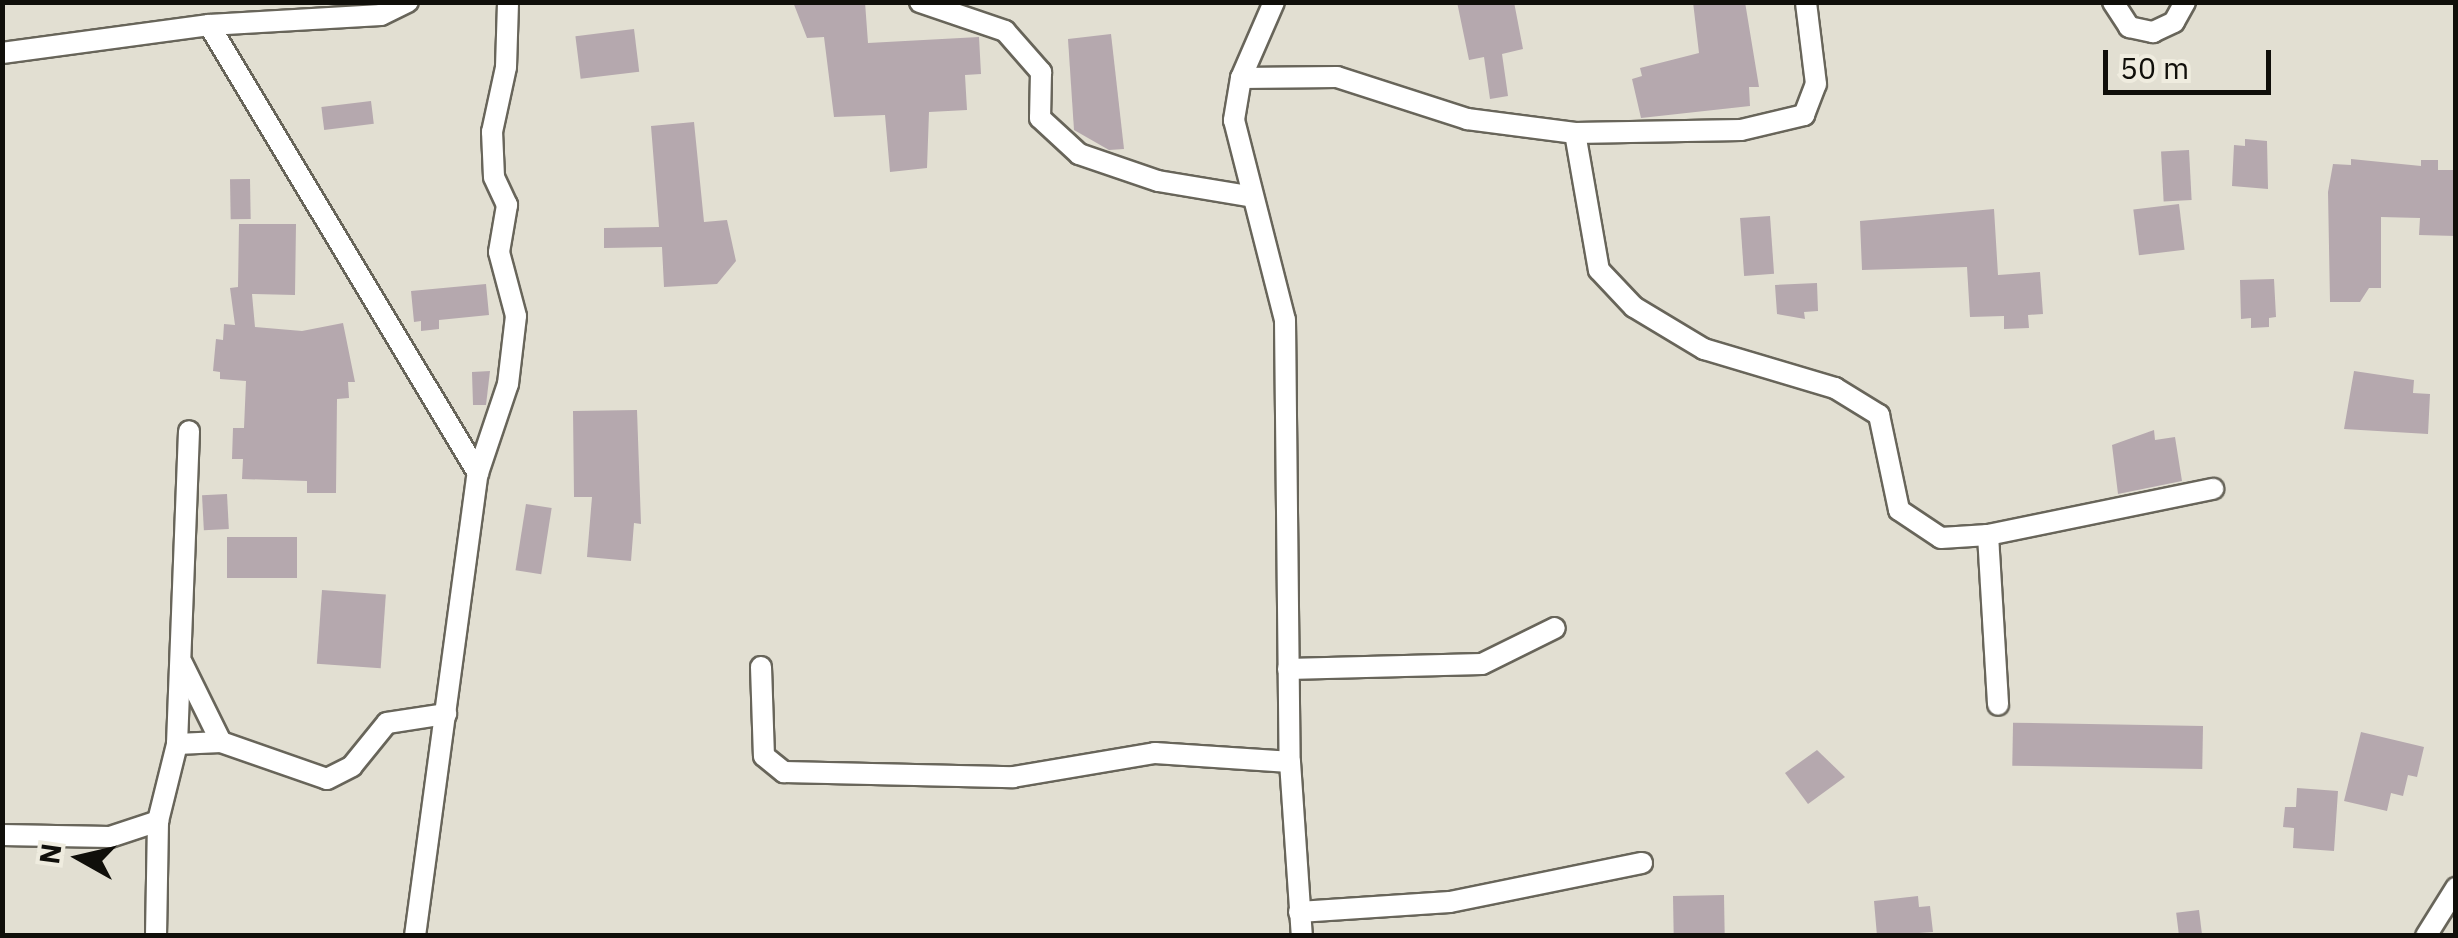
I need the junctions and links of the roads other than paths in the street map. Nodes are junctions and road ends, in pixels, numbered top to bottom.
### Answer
1 (408, 2) edge
2 (508, 2) edge
3 (920, 2) edge
4 (1274, 2) edge
5 (1806, 2) edge
6 (2114, 2) edge
7 (2185, 2) edge
8 (209, 26) junction
9 (2, 53) edge
10 (1242, 78) junction
11 (1576, 133) junction
12 (1250, 196) junction
13 (189, 431) dead end
14 (478, 473) junction
15 (2213, 490) dead end
16 (1988, 535) junction
17 (1555, 628) dead end
18 (180, 660) junction
19 (760, 667) dead end
20 (1288, 669) junction
21 (1998, 705) dead end
22 (446, 714) junction
23 (221, 742) junction
24 (177, 744) junction
25 (1290, 762) junction
26 (158, 821) junction
27 (2, 834) edge
28 (1642, 863) dead end
29 (2456, 888) edge
30 (1299, 912) junction
31 (156, 936) edge
32 (415, 936) edge
33 (1302, 936) edge
34 (2426, 936) edge

1 - 8 street
2 - 14 street
3 - 12 street
4 - 10 street
5 - 11 street
6 - 7 street
8 - 9 street
8 - 14 street
10 - 11 street
10 - 12 street
11 - 16 street
12 - 20 street
13 - 18 street
14 - 22 street
15 - 16 street
16 - 21 street
17 - 20 street
18 - 23 street
18 - 24 street
19 - 25 street
20 - 25 street
22 - 23 street
22 - 32 street
23 - 24 street
24 - 26 street
25 - 30 street
26 - 27 street
26 - 31 street
28 - 30 street
29 - 34 street
30 - 33 street

